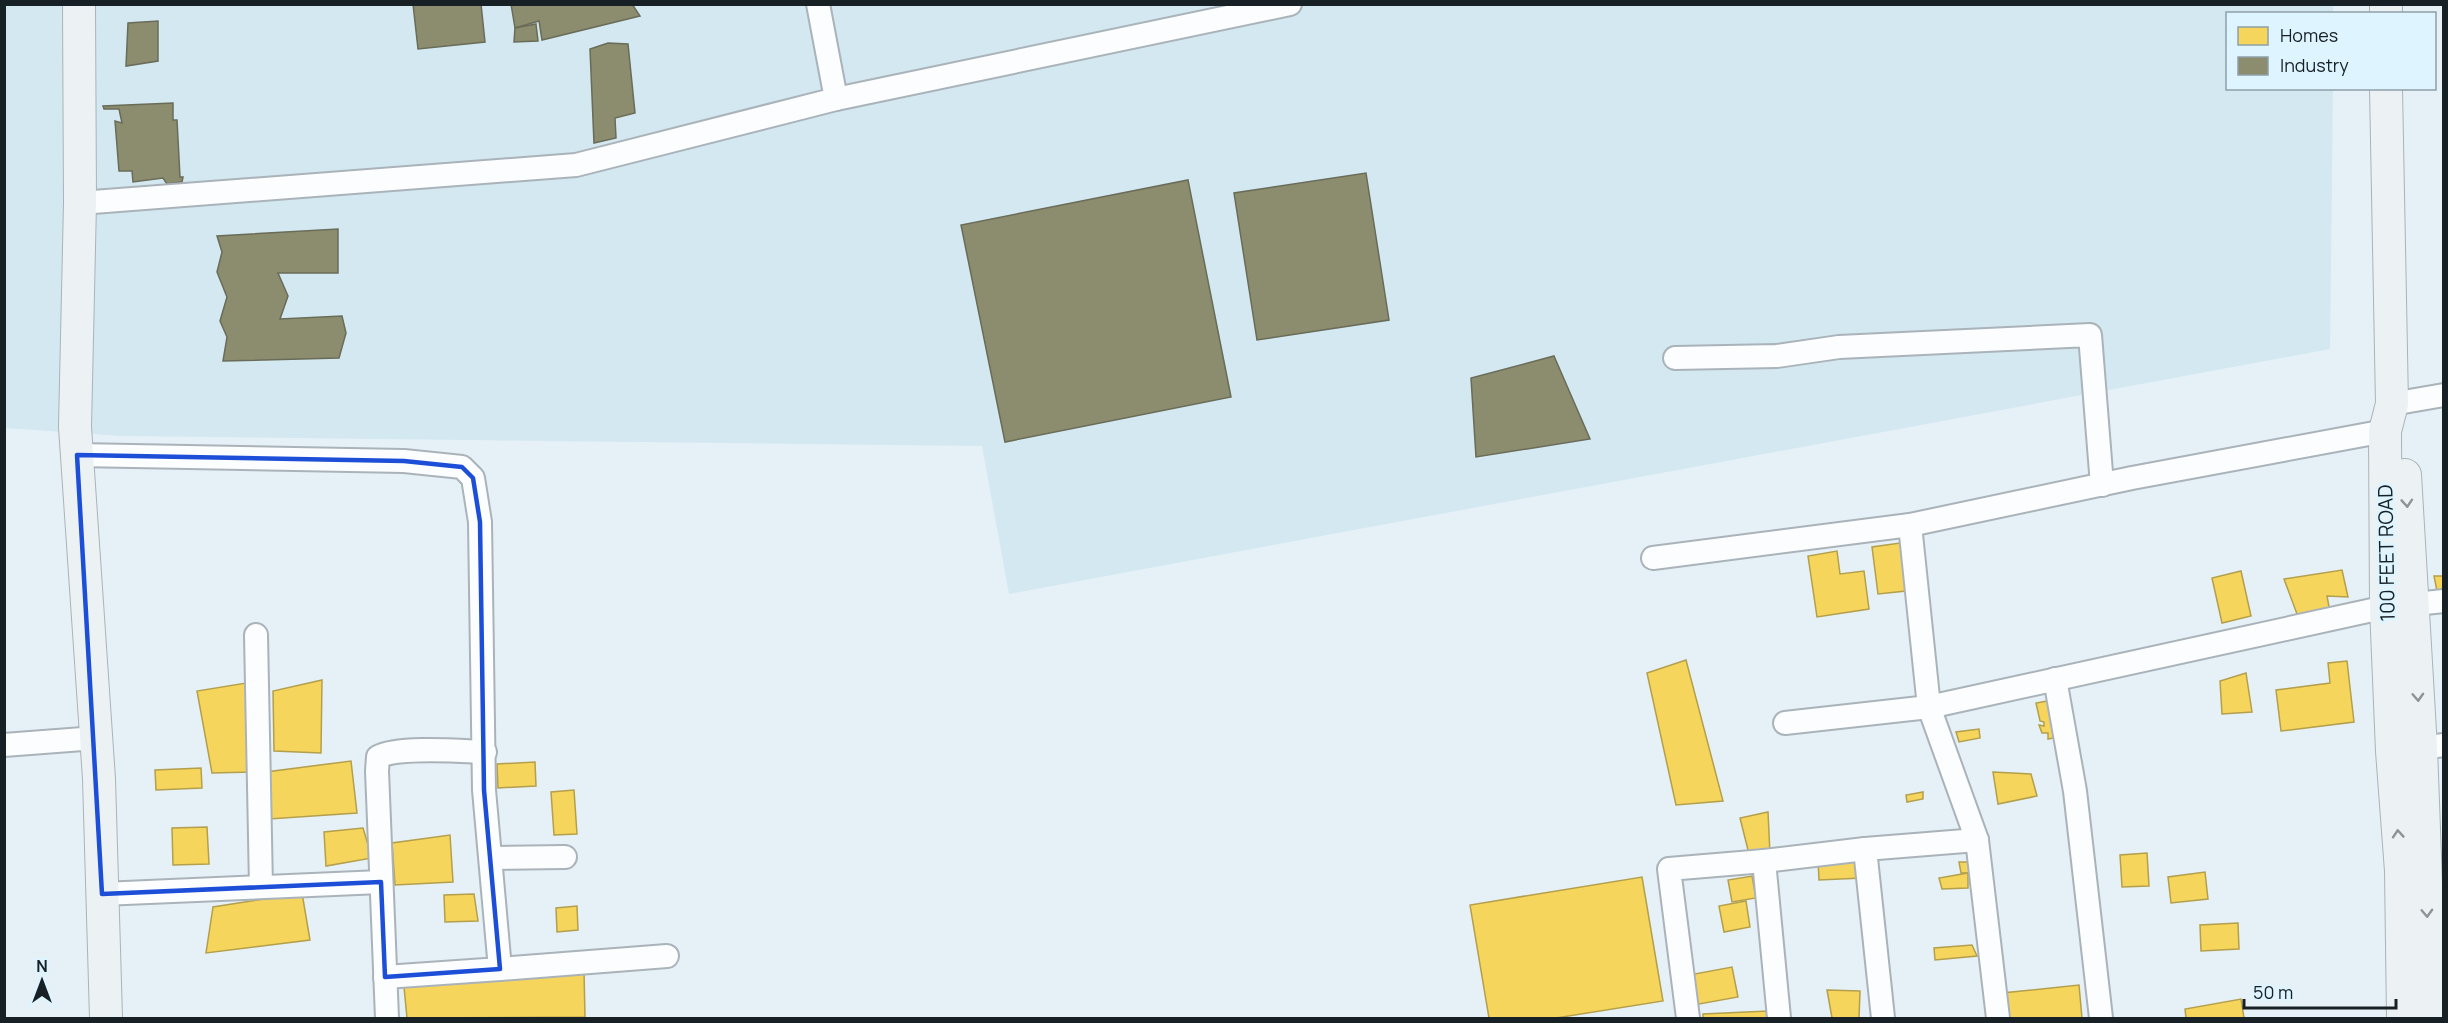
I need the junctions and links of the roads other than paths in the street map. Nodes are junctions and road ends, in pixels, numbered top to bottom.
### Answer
1 (79, 4) edge
2 (818, 4) edge
3 (1290, 4) edge
4 (2386, 90) edge
5 (836, 99) junction
6 (80, 203) junction
7 (1675, 358) dead end
8 (2444, 395) edge
9 (2389, 417) junction
10 (77, 455) junction
11 (2102, 486) junction
12 (1910, 525) junction
13 (1653, 558) dead end
14 (2414, 604) edge
15 (256, 635) dead end
16 (2055, 679) junction
17 (1929, 707) junction
18 (1785, 723) dead end
19 (96, 738) junction
20 (4, 745) edge
21 (2432, 747) edge
22 (485, 752) junction
23 (1977, 840) junction
24 (1865, 849) junction
25 (565, 857) dead end
26 (492, 858) junction
27 (1764, 861) junction
28 (2435, 873) edge
29 (381, 882) junction
30 (261, 887) junction
31 (102, 894) junction
32 (667, 956) dead end
33 (500, 969) junction
34 (385, 977) junction
35 (106, 1018) edge
36 (387, 1018) edge
37 (1688, 1018) edge
38 (1779, 1018) edge
39 (1883, 1018) edge
40 (1998, 1018) edge
41 (2101, 1018) edge
42 (2403, 1018) edge
43 (2431, 1018) edge

1 - 6 main road
2 - 5 street
3 - 5 street
4 - 9 main road
5 - 6 street
6 - 10 main road
7 - 11 street
8 - 9 street
9 - 11 street
9 - 14 main road
10 - 19 main road
10 - 22 street
11 - 12 street
12 - 13 street
12 - 17 street
14 - 16 street
14 -> 21 main road
42 -> 14 main road, 100 FEET ROAD
15 - 30 street
16 - 17 street
16 - 41 street
17 - 18 street
17 - 23 street
19 - 20 street
19 - 31 main road
21 - 28 main road
22 - 26 street
22 - 29 street
23 - 24 street
23 - 40 street
24 - 27 street
24 - 39 street
25 - 26 street
26 - 33 street
27 - 37 street
27 - 38 street
28 -> 43 main road
29 - 30 street
29 - 34 street
30 - 31 street
31 - 35 main road
32 - 33 street
33 - 34 street
34 - 36 street

